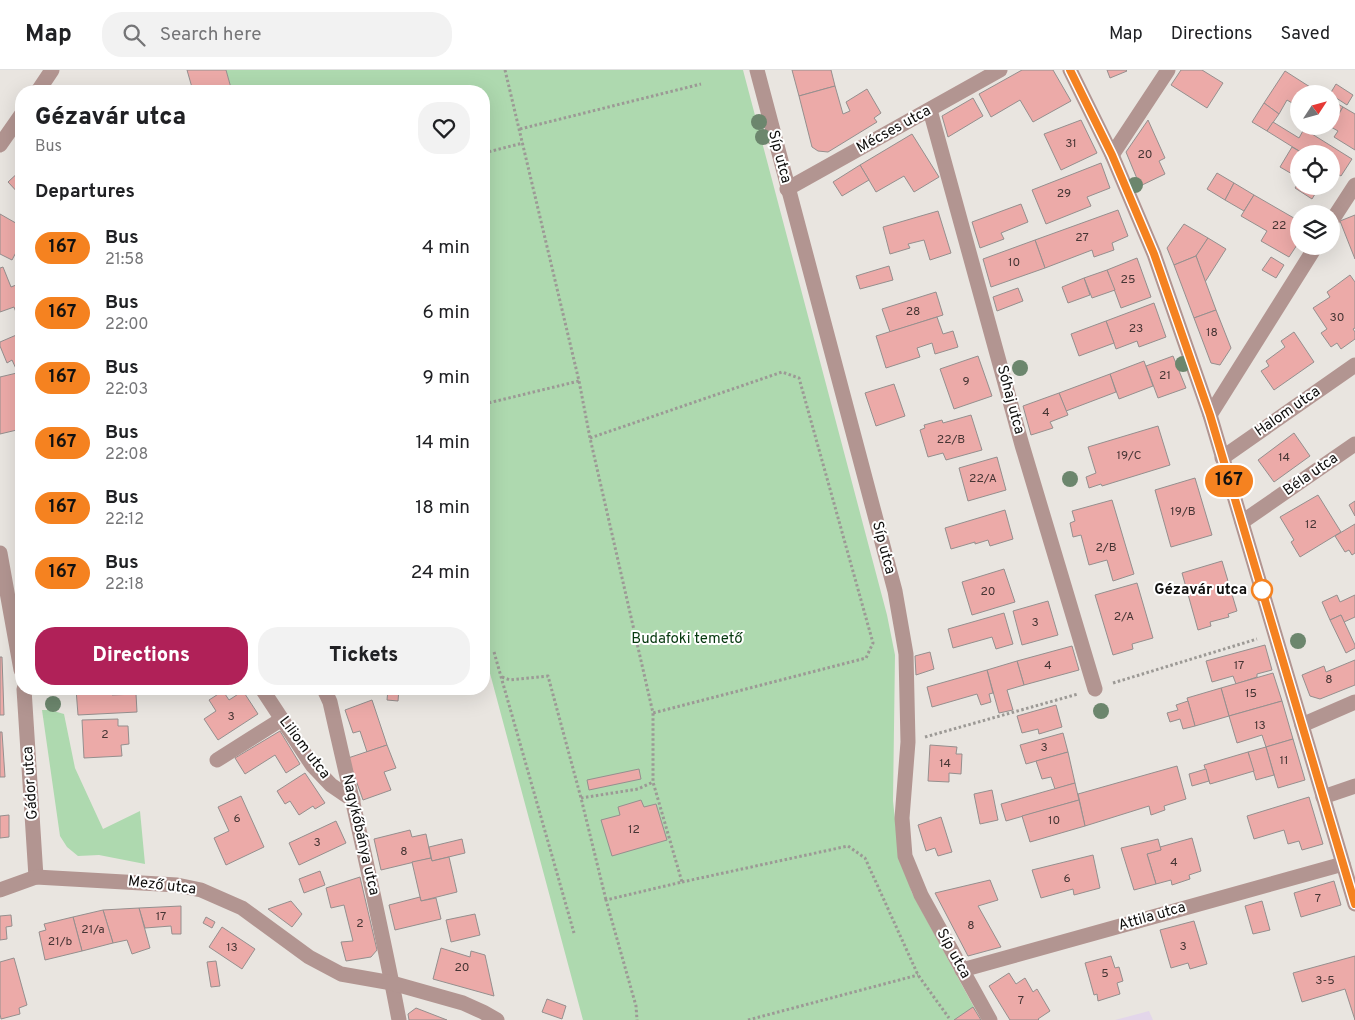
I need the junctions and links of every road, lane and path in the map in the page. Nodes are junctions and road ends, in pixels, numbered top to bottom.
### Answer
1 (52, 70) edge
2 (506, 70) edge
3 (757, 70) edge
4 (1000, 70) edge
5 (1070, 70) edge
6 (1168, 70) edge
7 (701, 84) dead end
8 (42, 85) edge
9 (930, 110) junction
10 (15, 124) edge
11 (520, 128) junction
12 (523, 143) junction
13 (0, 145) edge
14 (490, 151) edge
15 (1112, 155) junction
16 (1355, 185) edge
17 (788, 189) junction
18 (1340, 208) edge
19 (1310, 255) edge
20 (1355, 366) edge
21 (579, 381) junction
22 (490, 403) edge
23 (1210, 415) junction
24 (590, 438) junction
25 (1355, 444) edge
26 (1222, 458) junction
27 (1242, 522) junction
28 (0, 553) edge
29 (15, 637) edge
30 (494, 652) dead end
31 (501, 677) junction
32 (1095, 689) dead end
33 (24, 695) edge
34 (266, 695) edge
35 (327, 695) edge
36 (1355, 702) edge
37 (653, 713) junction
38 (282, 719) junction
39 (1302, 725) junction
40 (217, 760) dead end
41 (653, 782) junction
42 (1355, 786) edge
43 (1323, 797) junction
44 (581, 798) junction
45 (353, 800) junction
46 (1343, 864) junction
47 (36, 877) junction
48 (682, 882) junction
49 (0, 890) edge
50 (606, 900) junction
51 (1355, 904) edge
52 (574, 934) dead end
53 (962, 970) junction
54 (918, 975) junction
55 (392, 983) junction
56 (950, 1018) dead end
57 (399, 1020) edge
58 (497, 1020) edge
59 (637, 1020) edge
60 (748, 1020) edge
61 (990, 1020) edge

1 - 8 street
2 - 11 path
3 - 17 street, Síp utca
4 - 9 street, Mécses utca
5 - 15 street
6 - 15 street
7 - 11 path
9 - 17 street, Mécses utca
9 - 32 street, Sóhaj utca
10 - 13 street
11 - 12 path
12 - 14 path
12 - 21 path
15 - 23 street
16 - 18 street
17 - 53 street, Síp utca
19 - 23 street
20 - 26 street, Halom utca
21 - 22 path
21 - 24 path
23 - 26 street
24 - 37 path
24 - 37 path
25 - 27 street, Béla utca
26 - 27 street
27 - 39 street
28 - 29 street
30 - 31 path
31 - 44 path
31 - 52 path
33 - 47 street, Gádor utca
34 - 38 street, Liliom utca
35 - 45 street, Nagykőbánya utca
36 - 39 street
37 - 41 path
38 - 40 street
38 - 45 street, Liliom utca
39 - 43 street
41 - 44 path
41 - 48 path
42 - 43 street
43 - 46 street
44 - 50 path
45 - 55 street, Nagykőbánya utca
46 - 51 street
46 - 53 street, Attila utca
47 - 49 street, Mező utca
47 - 55 street, Mező utca
48 - 50 path
48 - 54 path
50 - 59 path
53 - 61 street, Síp utca
54 - 56 path
54 - 60 path
55 - 57 street, Nagykőbánya utca
55 - 58 street, Mező utca

